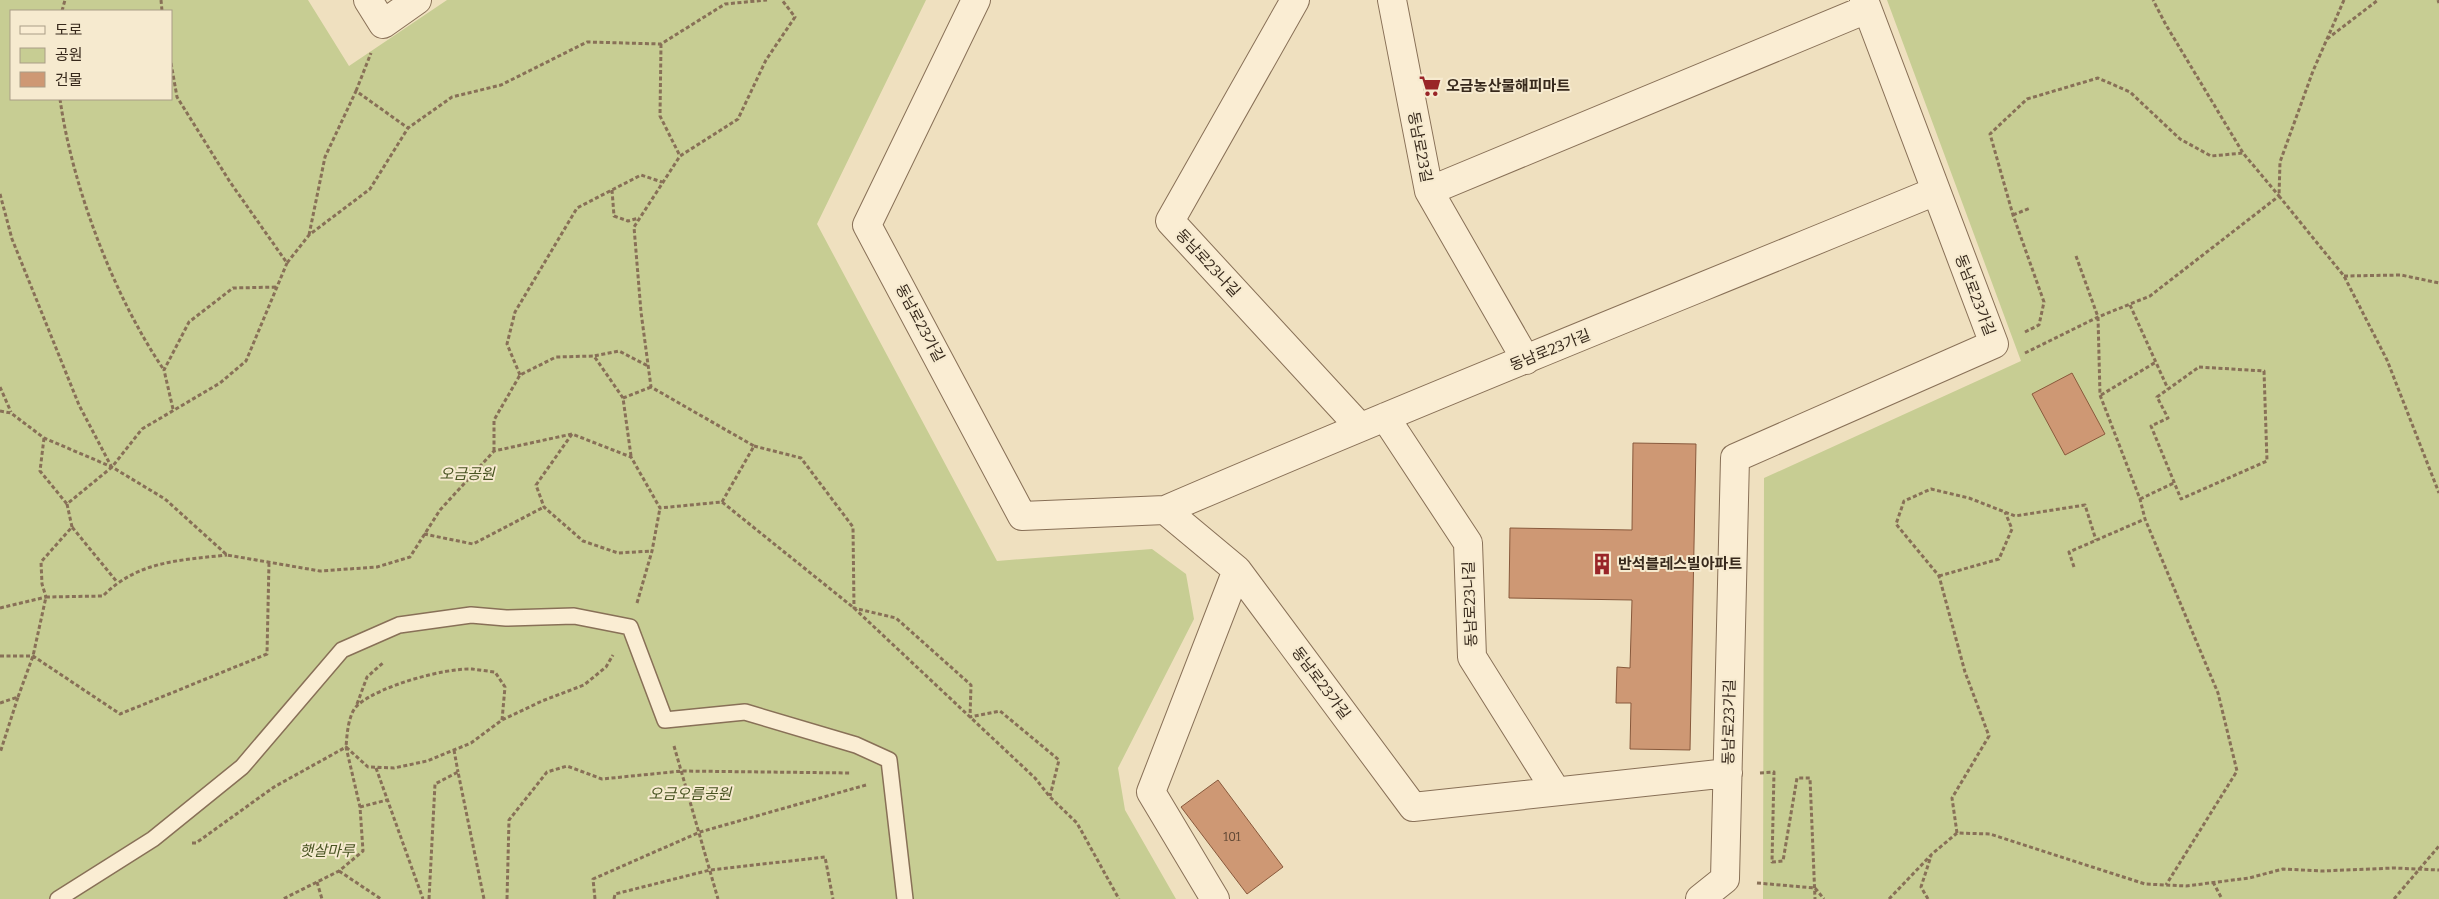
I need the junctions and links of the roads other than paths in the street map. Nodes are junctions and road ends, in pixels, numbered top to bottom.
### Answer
1 (368, 0) edge
2 (417, 0) edge
3 (976, 0) edge
4 (1295, 0) edge
5 (1392, 0) edge
6 (1865, 5) edge
7 (1429, 191) junction
8 (1936, 191) junction
9 (1526, 360) junction
10 (1385, 417) junction
11 (1359, 426) junction
12 (1165, 510) junction
13 (1237, 570) junction
14 (1728, 773) junction
15 (1556, 791) junction
16 (58, 899) edge
17 (906, 899) edge
18 (1215, 899) edge
19 (1700, 899) edge

1 - 2 street
3 - 12 street, 동남로23가길
4 - 11 street, 동남로23나길
5 - 7 street, 동남로23길
6 - 7 street, 동남로23가길
6 - 8 street, 동남로23가길
7 - 9 street, 동남로23길
8 - 9 street, 동남로23가길
8 - 14 street, 동남로23가길
9 - 10 street, 동남로23가길
10 - 11 street, 동남로23가길
10 - 15 street, 동남로23나길
11 - 12 street, 동남로23가길
12 - 13 street, 동남로23가길
13 - 15 street, 동남로23가길
13 - 18 street
14 - 15 street, 동남로23가길
14 - 19 street, 동남로23가길
16 - 17 lane

